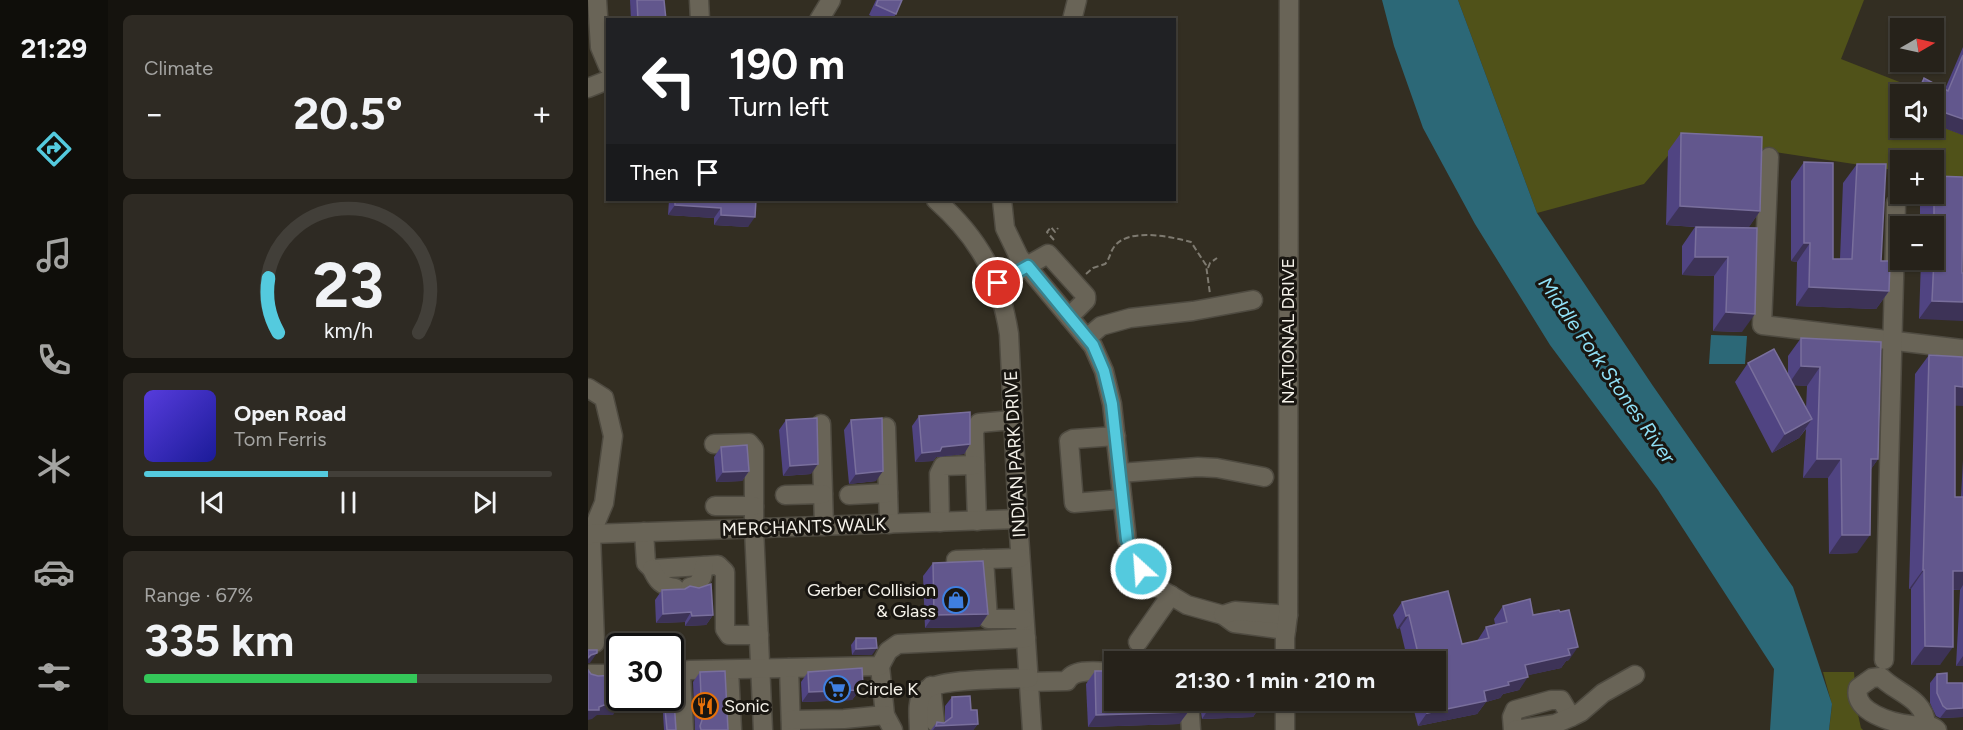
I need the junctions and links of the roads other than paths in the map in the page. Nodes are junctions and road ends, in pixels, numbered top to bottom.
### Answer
1 (597, 0) edge
2 (699, 0) edge
3 (831, 0) edge
4 (1077, 0) edge
5 (1289, 0) edge
6 (700, 18) edge
7 (820, 18) edge
8 (1072, 18) edge
9 (606, 61) edge
10 (606, 81) edge
11 (588, 88) edge
12 (1769, 157) dead end
13 (937, 201) edge
14 (1002, 201) edge
15 (1896, 204) edge
16 (1028, 266) junction
17 (998, 283) junction
18 (1253, 300) dead end
19 (1069, 316) junction
20 (1087, 338) junction
21 (1893, 342) junction
22 (1963, 349) edge
23 (588, 388) edge
24 (1013, 420) junction
25 (821, 424) dead end
26 (886, 427) dead end
27 (1116, 436) junction
28 (714, 444) dead end
29 (975, 465) junction
30 (1120, 473) junction
31 (1264, 477) dead end
32 (888, 493) junction
33 (823, 494) junction
34 (786, 495) dead end
35 (849, 495) dead end
36 (1122, 499) junction
37 (715, 506) dead end
38 (754, 506) junction
39 (1018, 519) junction
40 (977, 521) junction
41 (940, 522) junction
42 (889, 524) junction
43 (824, 526) junction
44 (754, 528) junction
45 (644, 532) junction
46 (589, 535) edge
47 (1020, 558) junction
48 (984, 559) junction
49 (956, 560) edge
50 (704, 566) junction
51 (652, 569) junction
52 (1171, 595) junction
53 (591, 596) edge
54 (1024, 620) junction
55 (1287, 622) junction
56 (759, 635) junction
57 (1026, 638) junction
58 (1138, 642) dead end
59 (588, 644) edge
60 (1286, 651) edge
61 (1884, 660) dead end
62 (880, 666) junction
63 (789, 668) junction
64 (760, 669) junction
65 (729, 670) junction
66 (1104, 672) edge
67 (590, 674) edge
68 (606, 674) edge
69 (1635, 675) dead end
70 (1029, 680) junction
71 (1900, 691) junction
72 (1190, 711) edge
73 (1285, 711) edge
74 (1879, 716) junction
75 (816, 724) edge
76 (866, 724) edge
77 (791, 725) edge
78 (927, 726) edge
79 (1931, 727) edge
80 (684, 730) edge
81 (732, 730) edge
82 (763, 730) edge
83 (1032, 730) edge
84 (1191, 730) edge
85 (1285, 730) edge
86 (1514, 730) edge

1 - 9 street
2 - 6 street
3 - 7 street
4 - 8 street
5 - 55 street, NATIONAL DRIVE
10 - 11 street
12 - 21 street
13 - 17 street, INDIAN PARK DRIVE
14 - 16 street
15 - 21 street
16 - 17 street
16 - 19 street
16 - 19 street
17 - 24 street, INDIAN PARK DRIVE
18 - 20 street
19 - 20 street
20 - 27 street
21 - 22 street
21 - 61 street
23 - 46 street
24 - 29 street
24 - 39 street, INDIAN PARK DRIVE
25 - 33 street
26 - 32 street
27 - 30 street
27 - 36 street
28 - 38 street
29 - 40 street
29 - 41 street
30 - 31 street
30 - 36 street
32 - 35 street
32 - 42 street
33 - 34 street
33 - 43 street
36 - 52 street
37 - 38 street
38 - 44 street
39 - 40 street, MERCHANTS WALK
39 - 47 street, INDIAN PARK DRIVE
40 - 41 street, MERCHANTS WALK
41 - 42 street, MERCHANTS WALK
42 - 43 street, MERCHANTS WALK
43 - 44 street, MERCHANTS WALK
44 - 45 street, MERCHANTS WALK
44 - 56 street
45 - 46 street, MERCHANTS WALK
45 - 51 street
46 - 53 street
47 - 48 street
47 - 54 street, INDIAN PARK DRIVE
48 - 49 street
48 - 54 street
50 - 51 street
50 - 51 street
50 - 56 street
52 - 55 street
52 - 58 street
53 - 59 street
54 - 57 street, INDIAN PARK DRIVE
55 - 60 street, NATIONAL DRIVE
56 - 64 street
57 - 62 street
57 - 70 street, INDIAN PARK DRIVE
62 - 63 street
62 - 76 street
63 - 64 street
63 - 77 street
64 - 65 street
64 - 82 street
65 - 80 street
65 - 81 street
66 - 70 street
67 - 68 street
69 - 86 street
70 - 78 street
70 - 83 street, INDIAN PARK DRIVE
71 - 74 street
71 - 74 street
71 - 79 street
72 - 84 street
73 - 85 street
74 - 79 street
75 - 76 street
75 - 77 street

